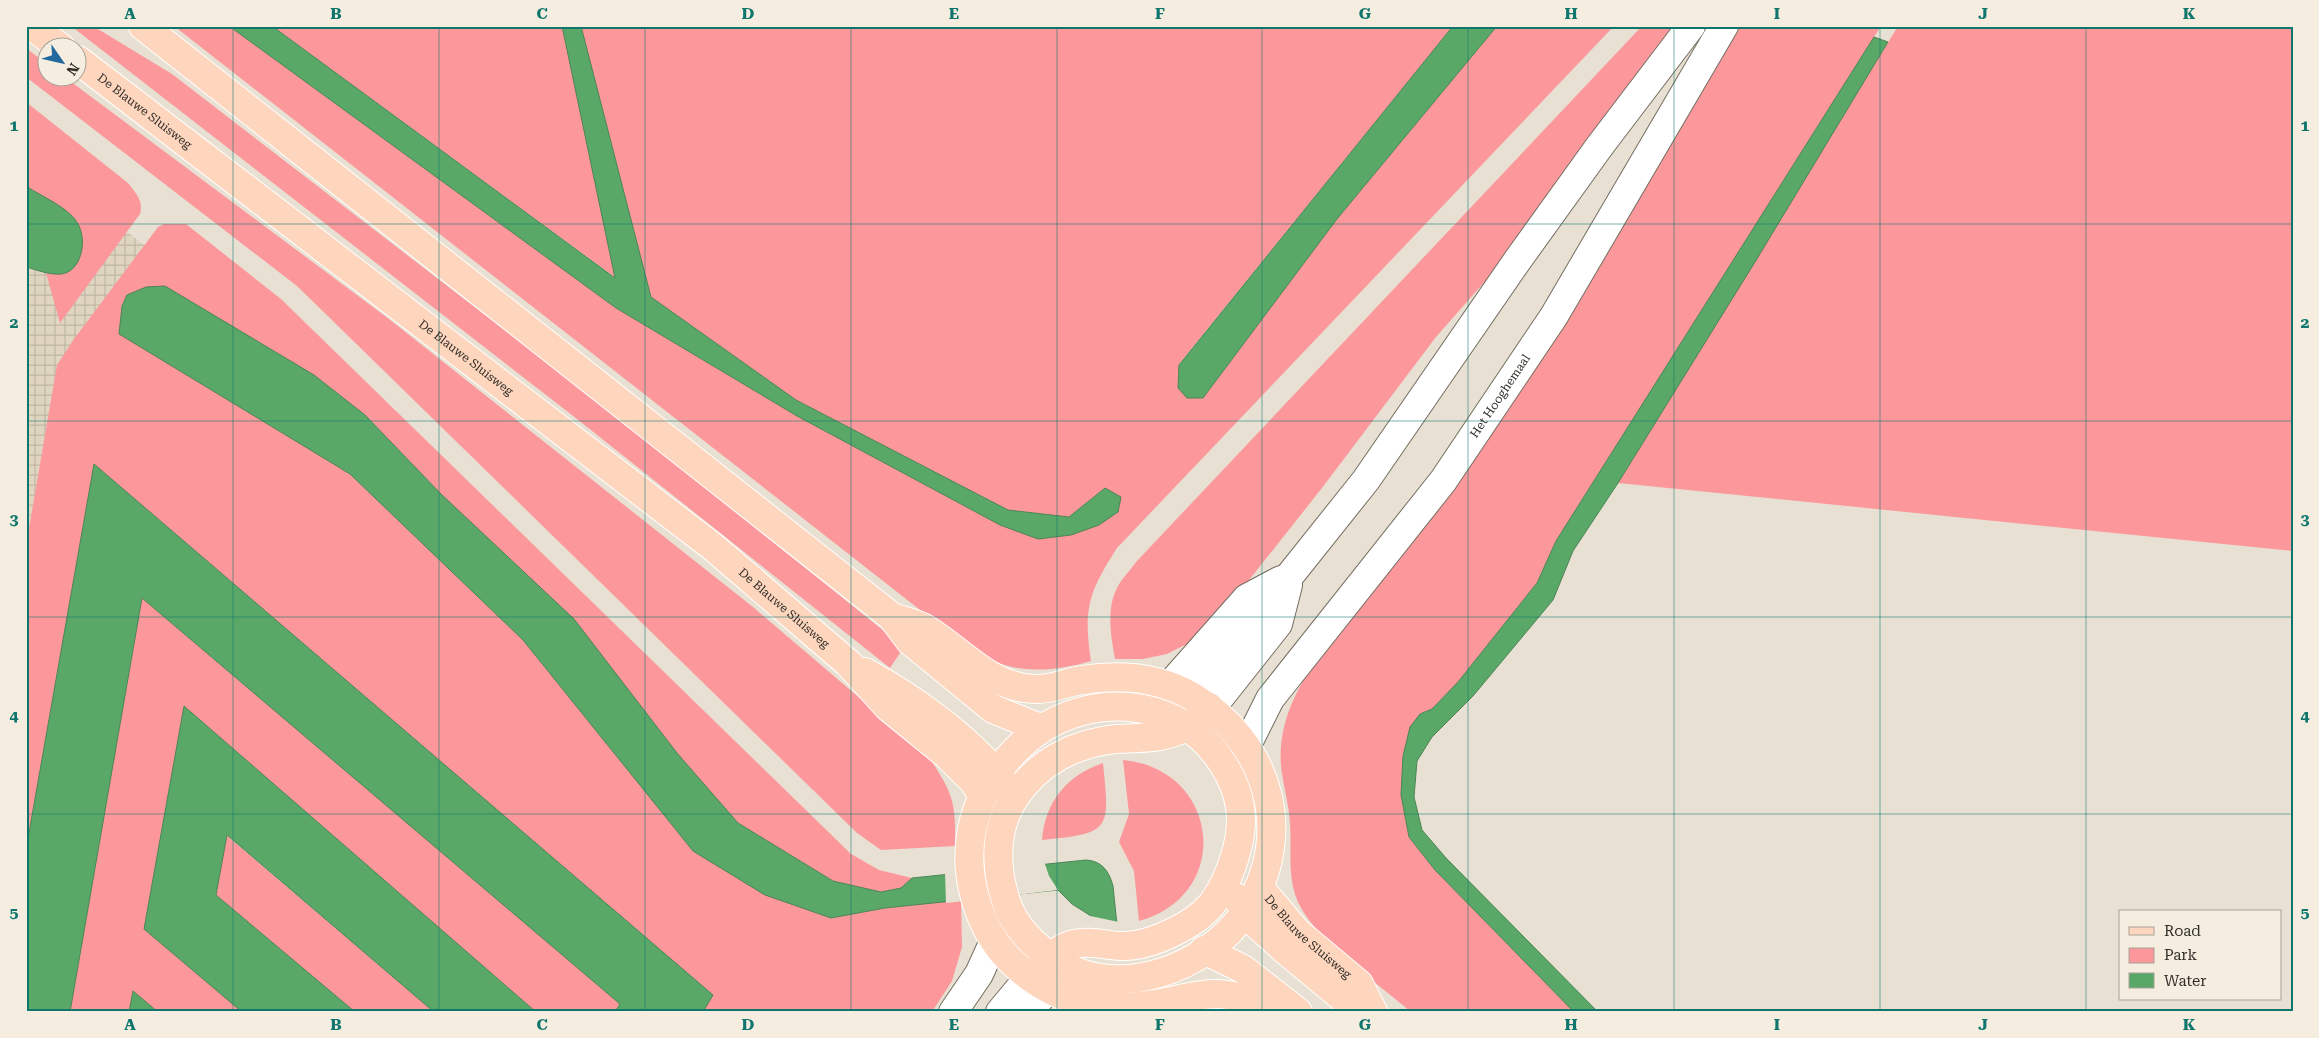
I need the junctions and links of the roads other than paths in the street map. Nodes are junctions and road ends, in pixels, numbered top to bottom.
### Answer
1 (32, 26) edge
2 (143, 26) edge
3 (1691, 26) edge
4 (1724, 26) edge
5 (48, 38) edge
6 (88, 68) edge
7 (1291, 574) junction
8 (892, 618) junction
9 (848, 662) junction
10 (1191, 697) junction
11 (1179, 721) junction
12 (1040, 728) junction
13 (1247, 745) junction
14 (996, 772) junction
15 (982, 796) junction
16 (1015, 797) junction
17 (1225, 882) junction
18 (1259, 887) junction
19 (1246, 911) junction
20 (994, 941) junction
21 (1204, 950) junction
22 (1060, 963) junction
23 (1052, 994) edge
24 (953, 1012) edge
25 (1000, 1012) edge
26 (1028, 1012) edge
27 (1266, 1012) edge
28 (1298, 1012) edge
29 (1373, 1012) edge

1 - 5 main road
2 - 8 main road
3 - 7 street
4 - 13 street, Het Hooghemaal
6 - 9 main road, De Blauwe Sluisweg
7 - 10 street
7 - 10 street
8 - 10 main road
8 - 12 main road
9 - 14 main road, De Blauwe Sluisweg
9 - 15 main road, De Blauwe Sluisweg
10 - 11 main road
10 - 13 main road
11 - 12 main road
11 - 16 main road
11 - 17 main road
12 - 14 main road
13 - 18 main road
14 - 15 main road
14 - 16 main road, De Blauwe Sluisweg
15 - 20 main road
16 - 22 main road
17 - 19 main road, De Blauwe Sluisweg
17 - 22 main road
18 - 19 main road
18 - 29 main road, De Blauwe Sluisweg
19 - 21 main road
19 - 29 main road, De Blauwe Sluisweg
20 - 23 main road
20 - 24 street
21 - 22 main road
21 - 28 main road
22 - 23 main road
23 - 25 street
23 - 26 street
23 - 27 main road

